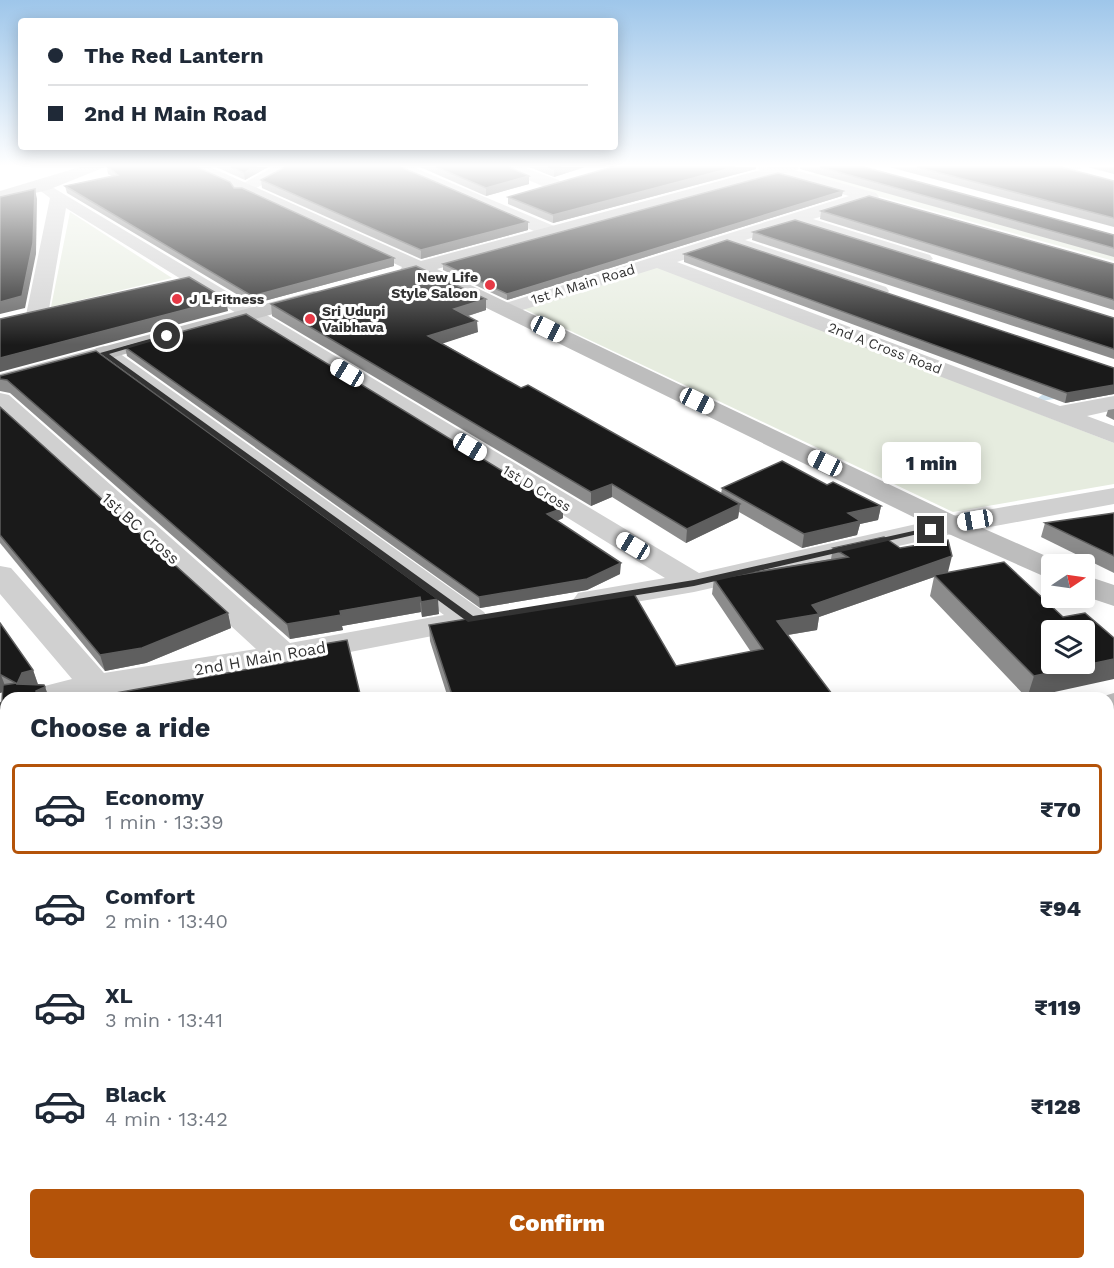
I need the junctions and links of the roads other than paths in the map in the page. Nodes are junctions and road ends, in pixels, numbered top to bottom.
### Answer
1 (45, 226) edge
2 (107, 226) edge
3 (325, 226) edge
4 (539, 226) edge
5 (573, 226) edge
6 (770, 226) edge
7 (817, 226) edge
8 (552, 232) junction
9 (725, 240) junction
10 (656, 261) junction
11 (943, 265) edge
12 (420, 268) junction
13 (386, 277) edge
14 (191, 279) junction
15 (169, 285) edge
16 (330, 292) edge
17 (903, 299) edge
18 (506, 309) junction
19 (59, 310) edge
20 (250, 314) junction
21 (104, 353) junction
22 (0, 381) edge
23 (0, 400) edge
24 (1114, 403) edge
25 (1058, 414) junction
26 (1114, 435) edge
27 (1114, 496) edge
28 (952, 525) junction
29 (1041, 564) edge
30 (0, 575) edge
31 (694, 583) junction
32 (1095, 589) edge
33 (1114, 597) edge
34 (565, 604) edge
35 (507, 614) edge
36 (472, 620) junction
37 (283, 655) junction
38 (96, 685) junction
39 (66, 692) edge

1 - 19 street
2 - 14 street, 1st D Cross
3 - 12 street
4 - 8 street
5 - 8 street
6 - 9 street, 1st A Main Road
7 - 11 street
8 - 12 street
9 - 10 street, 1st A Main Road
9 - 17 street
10 - 18 street, 1st A Main Road
10 - 25 street, 2nd A Cross Road
12 - 13 street
12 - 18 street
14 - 15 street
14 - 20 street, 1st D Cross
16 - 20 street
18 - 28 street
20 - 21 street
20 - 31 street, 1st D Cross
21 - 22 street
21 - 36 street
23 - 37 street, 1st BC Cross
24 - 25 street
25 - 26 street, 2nd A Cross Road
27 - 28 street
28 - 29 street
28 - 31 street
30 - 38 street
31 - 34 street
32 - 33 street
35 - 36 street, 2nd H Main Road
36 - 37 street, 2nd H Main Road
37 - 38 street, 2nd H Main Road
38 - 39 street, 2nd H Main Road

